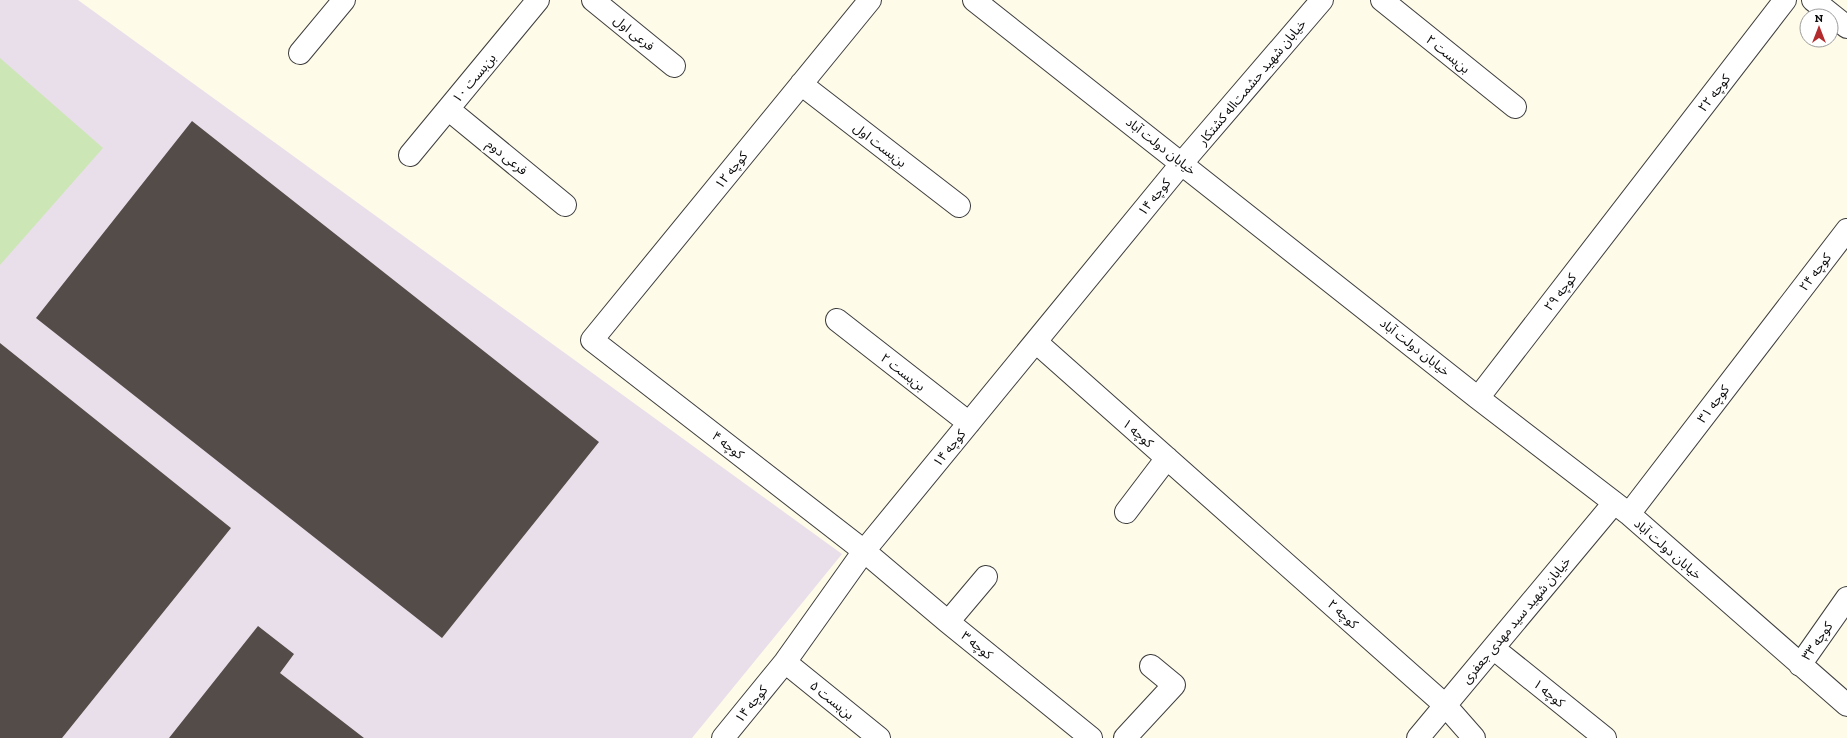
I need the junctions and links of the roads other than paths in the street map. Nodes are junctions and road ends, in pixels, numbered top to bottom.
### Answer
1 (344, 0) edge
2 (538, 0) edge
3 (594, 0) edge
4 (870, 0) edge
5 (974, 0) edge
6 (1322, 0) edge
7 (1382, 0) edge
8 (1785, 0) edge
9 (1814, 0) edge
10 (1847, 27) edge
11 (300, 54) dead end
12 (674, 66) dead end
13 (802, 84) junction
14 (1515, 107) dead end
15 (448, 109) junction
16 (410, 155) dead end
17 (1182, 163) junction
18 (1642, 185) joint
19 (565, 205) dead end
20 (959, 206) dead end
21 (1847, 230) edge
22 (1798, 294) joint
23 (837, 320) dead end
24 (592, 340) joint
25 (1036, 342) junction
26 (1478, 398) junction
27 (969, 423) junction
28 (1167, 458) junction
29 (1622, 509) junction
30 (1126, 512) dead end
31 (1241, 523) joint
32 (864, 551) junction
33 (986, 577) dead end
34 (1847, 598) edge
35 (948, 622) junction
36 (1492, 648) junction
37 (785, 662) junction
38 (1800, 664) junction
39 (1150, 666) dead end
40 (1445, 705) junction
41 (1847, 705) edge
42 (723, 738) edge
43 (879, 738) edge
44 (1091, 738) edge
45 (1125, 738) edge
46 (1418, 738) edge
47 (1474, 738) edge
48 (1605, 738) edge

1 - 11 street
2 - 15 street, بن‌بست ۱۰
3 - 12 street, فرعی اول
4 - 13 street, کوچه ۱۲
5 - 17 street, خیابان دولت آباد
6 - 17 street, خیابان شهید حشمت‌اله کشتکار
7 - 14 street, بن‌بست ۲
8 - 18 street, کوچه ۲۲
9 - 10 street
13 - 20 street, بن‌بست اول
13 - 24 street, کوچه ۱۲
15 - 16 street, بن‌بست ۱۰
15 - 19 street, فرعی دوم
17 - 25 street, کوچه ۱۴
17 - 26 street, خیابان دولت آباد
18 - 26 street, کوچه ۲۹
21 - 22 street, کوچه ۲۴
22 - 29 street, کوچه ۳۱
23 - 27 street, بن‌بست ۲
24 - 32 street, کوچه ۴
25 - 27 street, کوچه ۱۴
25 - 28 street, کوچه ۱
26 - 29 street, خیابان دولت آباد
27 - 32 street, کوچه ۱۴
28 - 30 street
28 - 31 street, کوچه ۱
29 - 36 street, خیابان شهید سید مهدی جعفری
29 - 38 street, خیابان دولت آباد
31 - 40 street, کوچه ۲
32 - 35 street, کوچه ۳
32 - 37 street, کوچه ۱۴
33 - 35 street
34 - 38 street, کوچه ۳۳
35 - 44 street, کوچه ۳
36 - 40 street, خیابان شهید سید مهدی جعفری
36 - 48 street, کوچه ۱
37 - 42 street, کوچه ۱۴
37 - 43 street, بن‌بست ۵
38 - 41 street, خیابان دولت آباد
39 - 45 street
40 - 46 street, خیابان شهید سید مهدی جعفری
40 - 47 street

